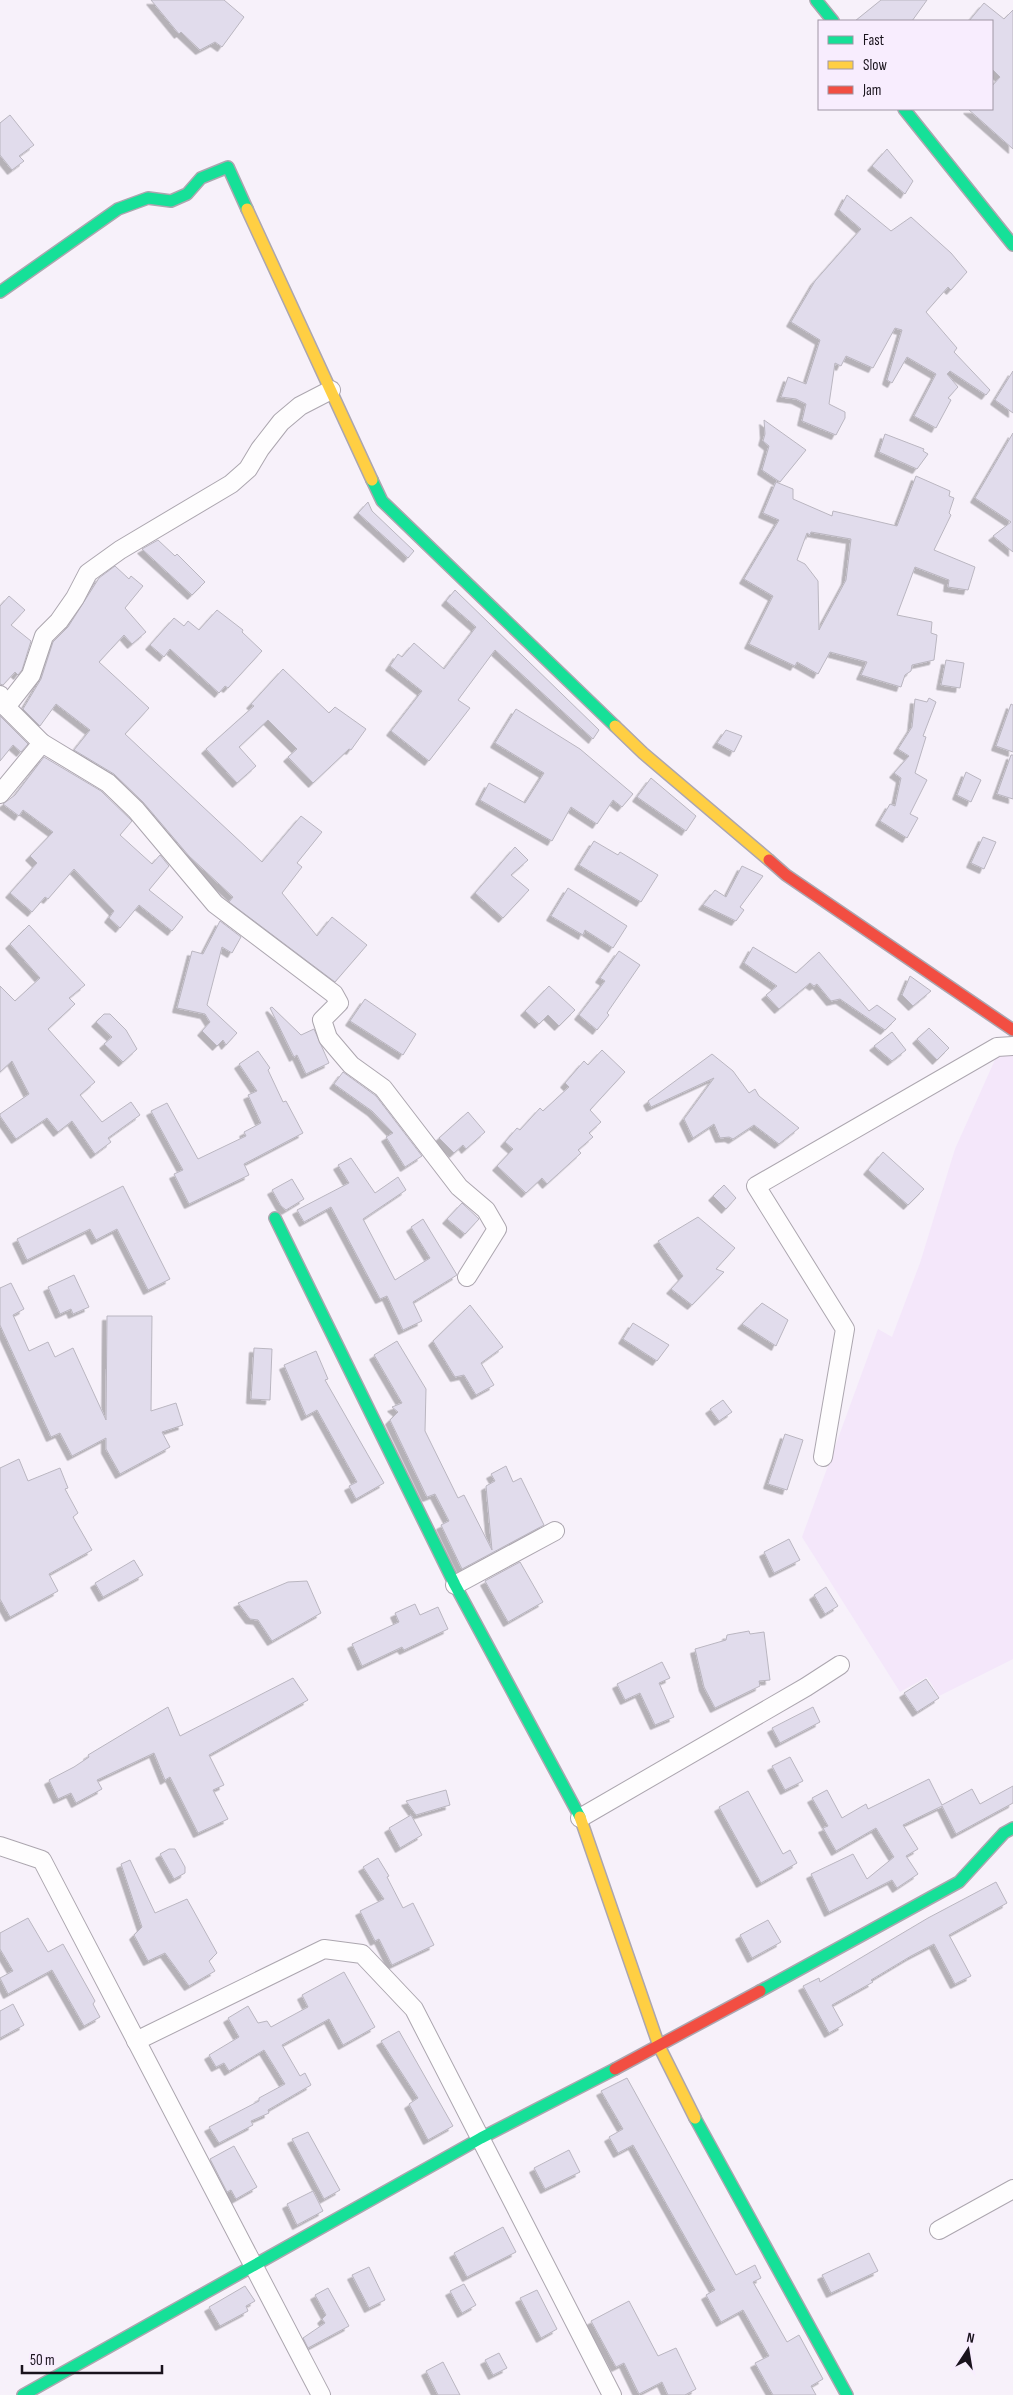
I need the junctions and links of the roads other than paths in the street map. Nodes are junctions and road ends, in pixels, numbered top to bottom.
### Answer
1 (816, 0) edge
2 (833, 20) edge
3 (905, 110) edge
4 (1013, 245) edge
5 (0, 292) edge
6 (330, 390) junction
7 (3, 701) edge
8 (42, 743) junction
9 (0, 794) edge
10 (1013, 1030) edge
11 (1013, 1046) edge
12 (275, 1218) dead end
13 (467, 1277) dead end
14 (823, 1458) dead end
15 (555, 1531) dead end
16 (455, 1585) junction
17 (840, 1665) dead end
18 (580, 1818) junction
19 (1013, 1828) edge
20 (0, 1846) edge
21 (136, 2041) junction
22 (659, 2046) junction
23 (481, 2138) junction
24 (1013, 2189) edge
25 (940, 2230) dead end
26 (255, 2265) junction
27 (23, 2395) edge
28 (321, 2395) edge
29 (612, 2395) edge
30 (847, 2395) edge

1 - 2 street
3 - 4 street
5 - 6 street
6 - 7 street
6 - 10 street
7 - 8 street
8 - 9 street
8 - 13 street
11 - 14 street
12 - 16 street
15 - 16 street
16 - 18 street
17 - 18 street
18 - 22 street
19 - 22 street
20 - 21 street
21 - 23 street
21 - 26 street
22 - 23 street
22 - 30 street
23 - 26 street
23 - 29 street
24 - 25 street
26 - 27 street
26 - 28 street

